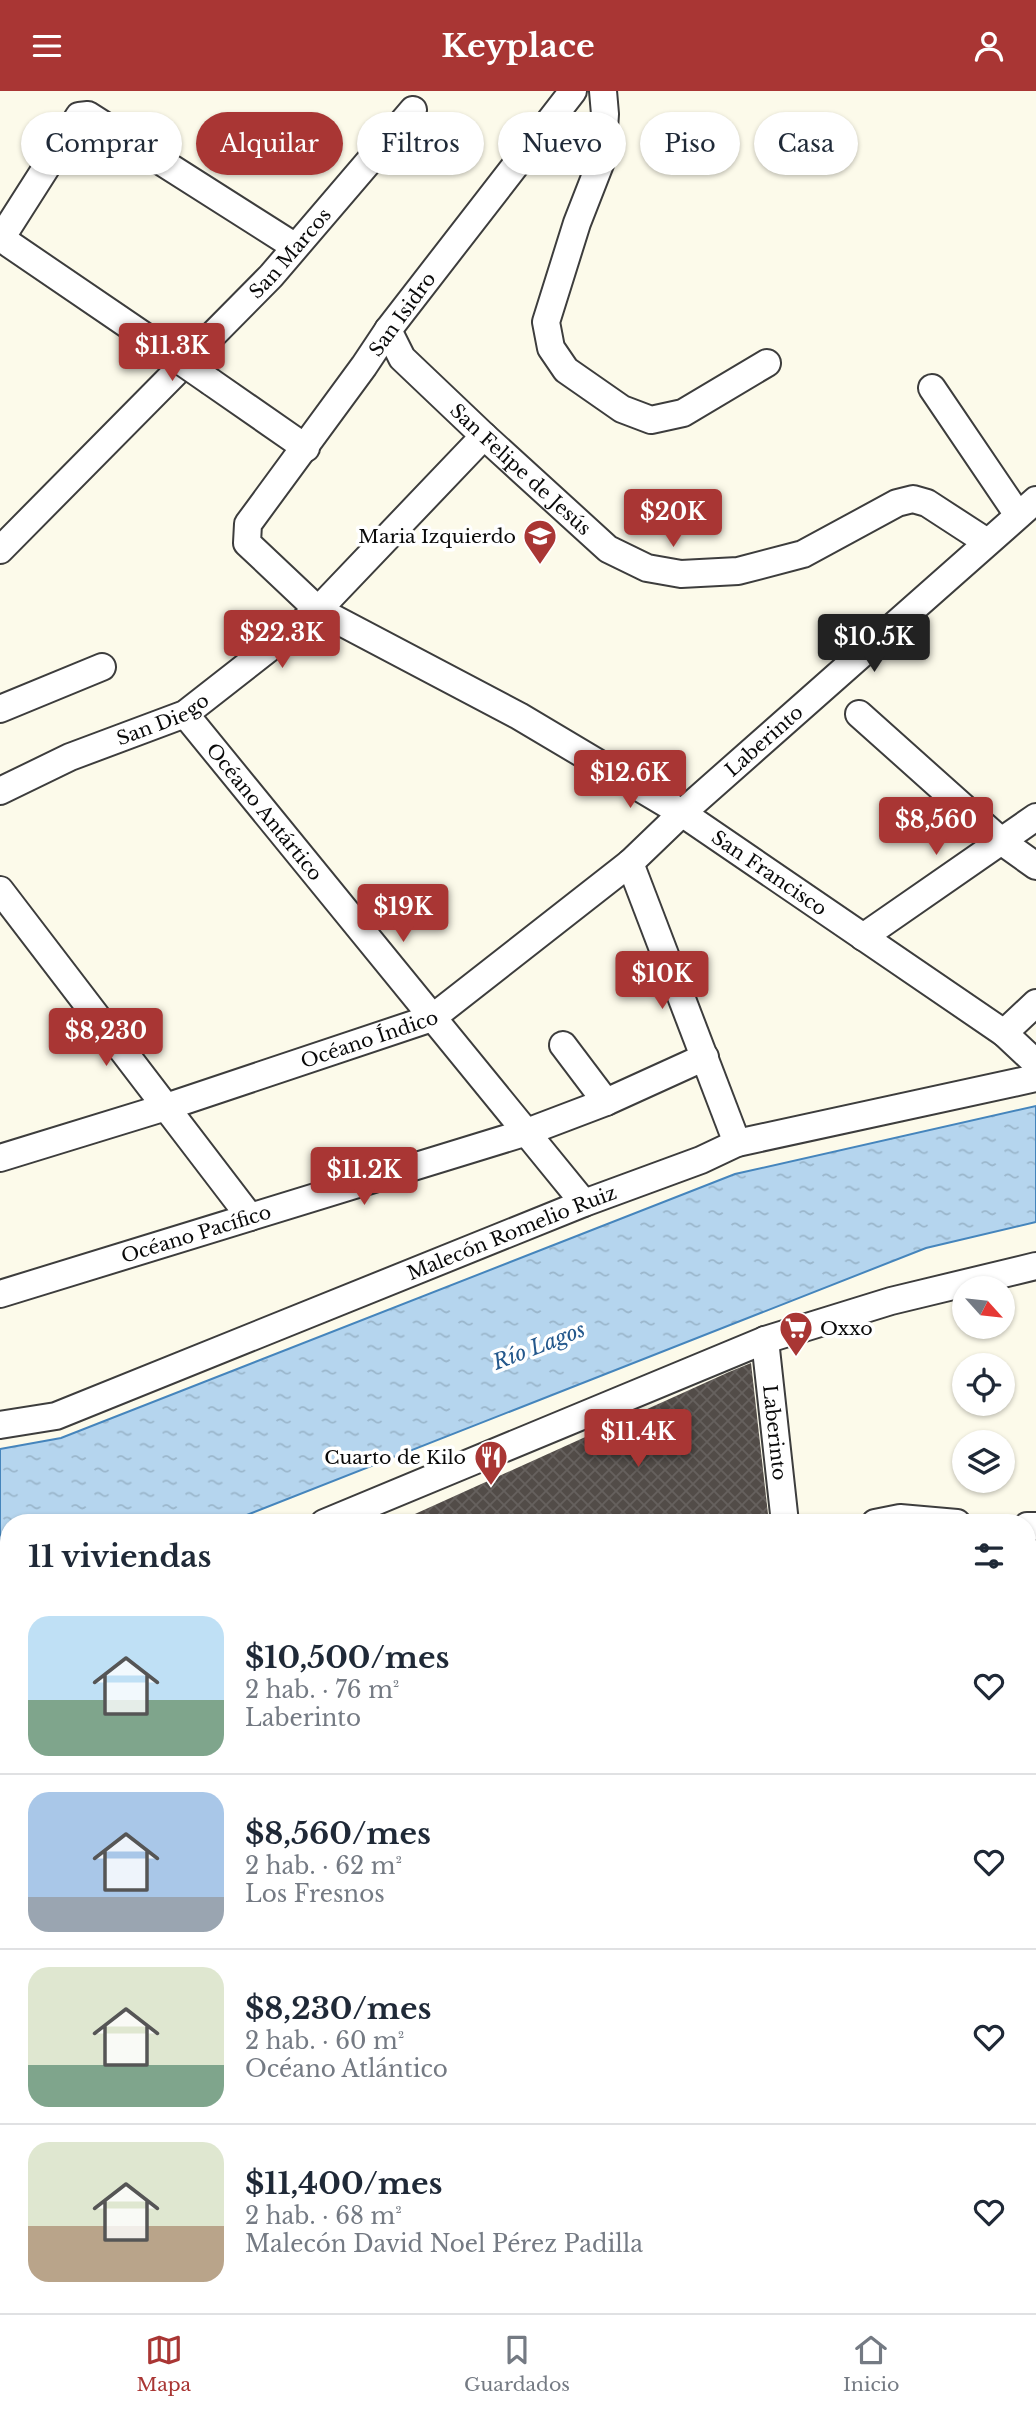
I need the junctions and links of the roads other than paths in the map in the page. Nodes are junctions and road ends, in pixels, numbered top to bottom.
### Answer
1 (573, 91) edge
2 (603, 91) edge
3 (357, 174) edge
4 (1, 239) edge
5 (294, 246) junction
6 (388, 330) junction
7 (767, 363) dead end
8 (932, 388) dead end
9 (484, 436) junction
10 (306, 448) junction
11 (1027, 507) edge
12 (987, 542) junction
13 (247, 543) joint
14 (0, 550) edge
15 (318, 610) junction
16 (102, 667) dead end
17 (0, 709) edge
18 (185, 714) junction
19 (859, 714) dead end
20 (0, 791) edge
21 (682, 813) junction
22 (1036, 817) edge
23 (1001, 841) junction
24 (630, 863) junction
25 (1036, 866) edge
26 (0, 890) edge
27 (863, 937) junction
28 (1036, 1003) edge
29 (432, 1018) junction
30 (1004, 1033) junction
31 (563, 1045) dead end
32 (705, 1057) junction
33 (1036, 1063) edge
34 (1036, 1078) edge
35 (606, 1102) junction
36 (166, 1107) junction
37 (527, 1132) junction
38 (737, 1143) junction
39 (0, 1158) edge
40 (584, 1203) junction
41 (250, 1217) junction
42 (1036, 1266) edge
43 (0, 1294) edge
44 (765, 1341) junction
45 (0, 1425) edge
46 (367, 1514) edge
47 (784, 1514) edge

1 - 6 street, San Isidro
2 - 7 street
3 - 5 street, San Marcos
4 - 5 street
4 - 10 street, bridge
5 - 14 street, San Marcos
6 - 9 street, San Felipe de Jesús
6 - 10 street, San Isidro
8 - 11 street
9 - 12 street, San Felipe de Jesús
9 - 15 street, San Diego
10 - 13 street, San Isidro
11 - 12 street, Laberinto
12 - 21 street, Laberinto
13 - 15 street, San Francisco
15 - 18 street, San Diego
15 - 21 street, San Francisco
16 - 17 street
18 - 20 street, San Diego
18 - 29 street, Océano Antártico
19 - 23 street
21 - 24 street, Océano Índico
21 - 27 street, San Francisco
22 - 23 street
23 - 25 street
23 - 27 street
24 - 29 street, Océano Índico
24 - 32 street
26 - 36 street
27 - 30 street, San Francisco
28 - 30 street
29 - 36 street, Océano Índico
29 - 37 street, Océano Antártico
30 - 33 street, San Francisco
31 - 35 street
32 - 35 street, Océano Pacífico
32 - 38 street
34 - 38 street, Malecón Romelio Ruiz
35 - 37 street, Océano Pacífico
36 - 39 street, Océano Índico
36 - 41 street
37 - 40 street, Océano Antártico
37 - 41 street, Océano Pacífico
38 - 40 street, Malecón Romelio Ruiz
40 - 45 street, Malecón Romelio Ruiz
41 - 43 street, Océano Pacífico
42 - 44 street
44 - 46 street
44 - 47 street, Laberinto

